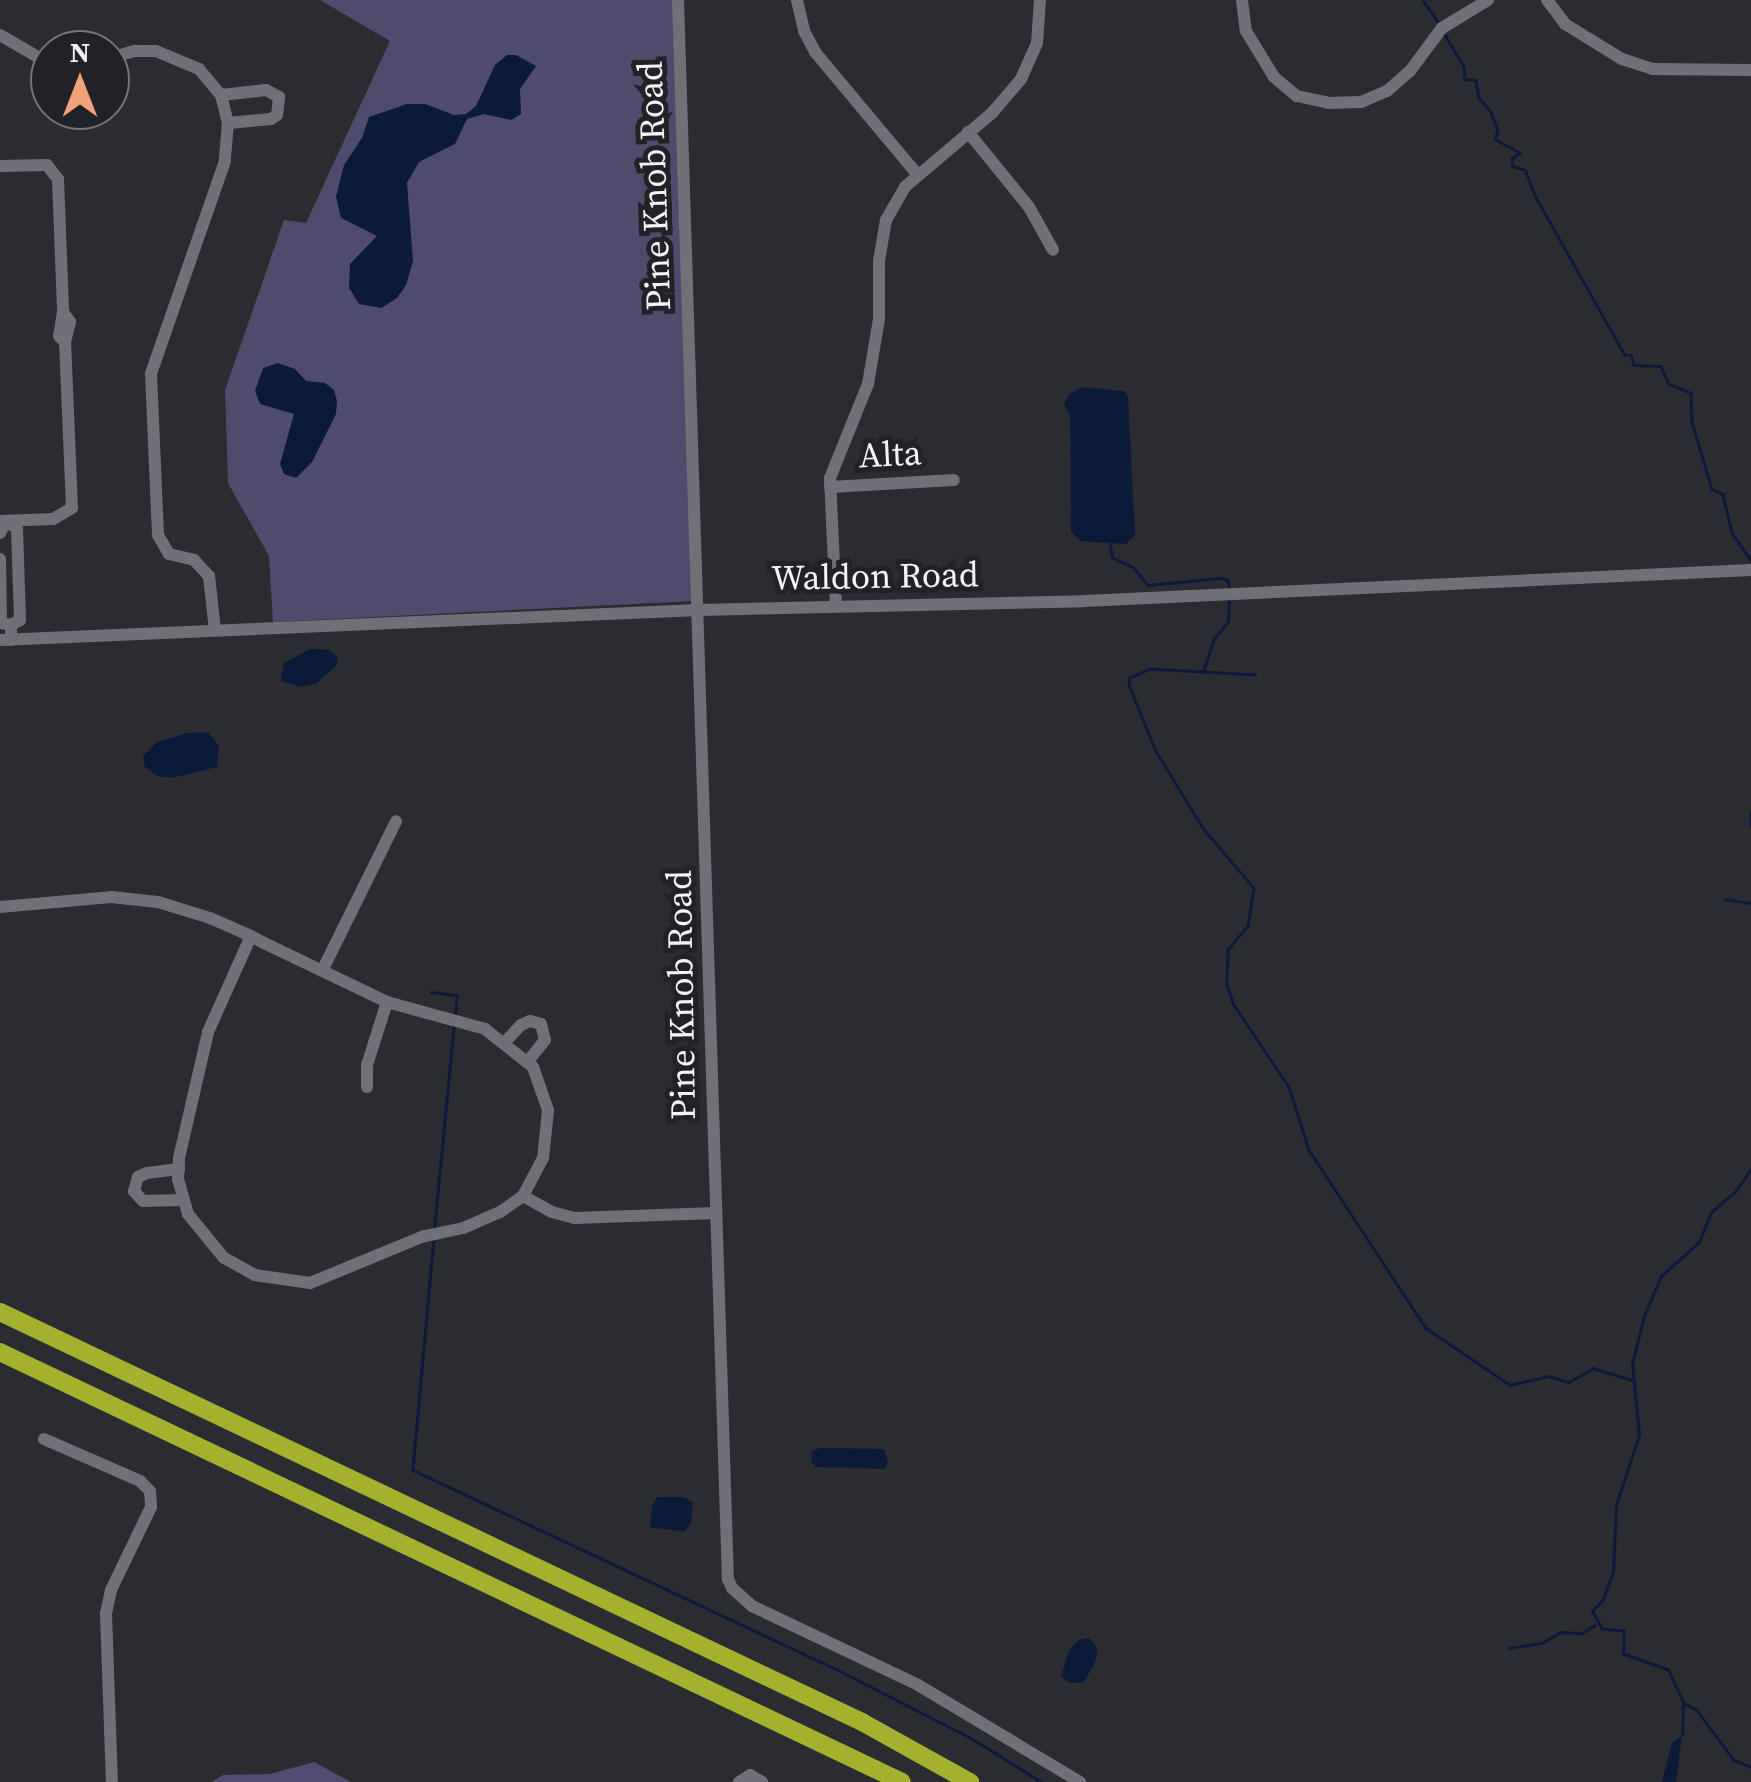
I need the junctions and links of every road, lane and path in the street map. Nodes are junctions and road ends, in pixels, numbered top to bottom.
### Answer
1 (678, 0) edge
2 (797, 0) edge
3 (1040, 0) edge
4 (1242, 0) edge
5 (1488, 0) edge
6 (1547, 0) edge
7 (0, 35) edge
8 (30, 52) edge
9 (130, 52) edge
10 (1751, 70) edge
11 (222, 95) junction
12 (228, 123) junction
13 (968, 132) junction
14 (0, 166) edge
15 (918, 176) junction
16 (1053, 250) dead end
17 (954, 480) dead end
18 (830, 487) junction
19 (2, 525) edge
20 (0, 559) edge
21 (1751, 570) edge
22 (836, 606) junction
23 (699, 610) junction
24 (216, 630) junction
25 (7, 635) edge
26 (396, 821) dead end
27 (0, 907) edge
28 (251, 936) junction
29 (322, 971) junction
30 (386, 1002) junction
31 (506, 1041) junction
32 (528, 1061) junction
33 (368, 1087) dead end
34 (178, 1170) junction
35 (523, 1196) junction
36 (184, 1200) junction
37 (716, 1213) junction
38 (0, 1312) edge
39 (0, 1352) edge
40 (44, 1438) dead end
41 (112, 1782) edge
42 (739, 1782) edge
43 (762, 1782) edge
44 (902, 1782) edge
45 (970, 1782) edge
46 (1080, 1782) edge

1 - 23 street, Pine Knob Road
2 - 15 street
3 - 13 street
4 - 5 street
6 - 10 street
7 - 8 street
9 - 11 street
11 - 12 street
11 - 12 street
12 - 24 street
13 - 15 street
13 - 16 street
14 - 19 street
15 - 18 street
17 - 18 street, Alta
18 - 22 street
19 - 25 street
20 - 25 street
21 - 22 street, Waldon Road
22 - 23 street, Waldon Road
23 - 24 street, Waldon Road
23 - 37 street, Pine Knob Road
24 - 25 street, Waldon Road
26 - 29 street
27 - 28 street
28 - 29 street
28 - 34 street
29 - 30 street
30 - 31 street
30 - 33 street
31 - 32 street
31 - 32 street
32 - 35 street
34 - 36 street
34 - 36 street
35 - 36 street
35 - 37 street
37 - 46 street, Pine Knob Road
38 - 45 highway
39 - 44 highway
40 - 41 street
42 - 43 street

